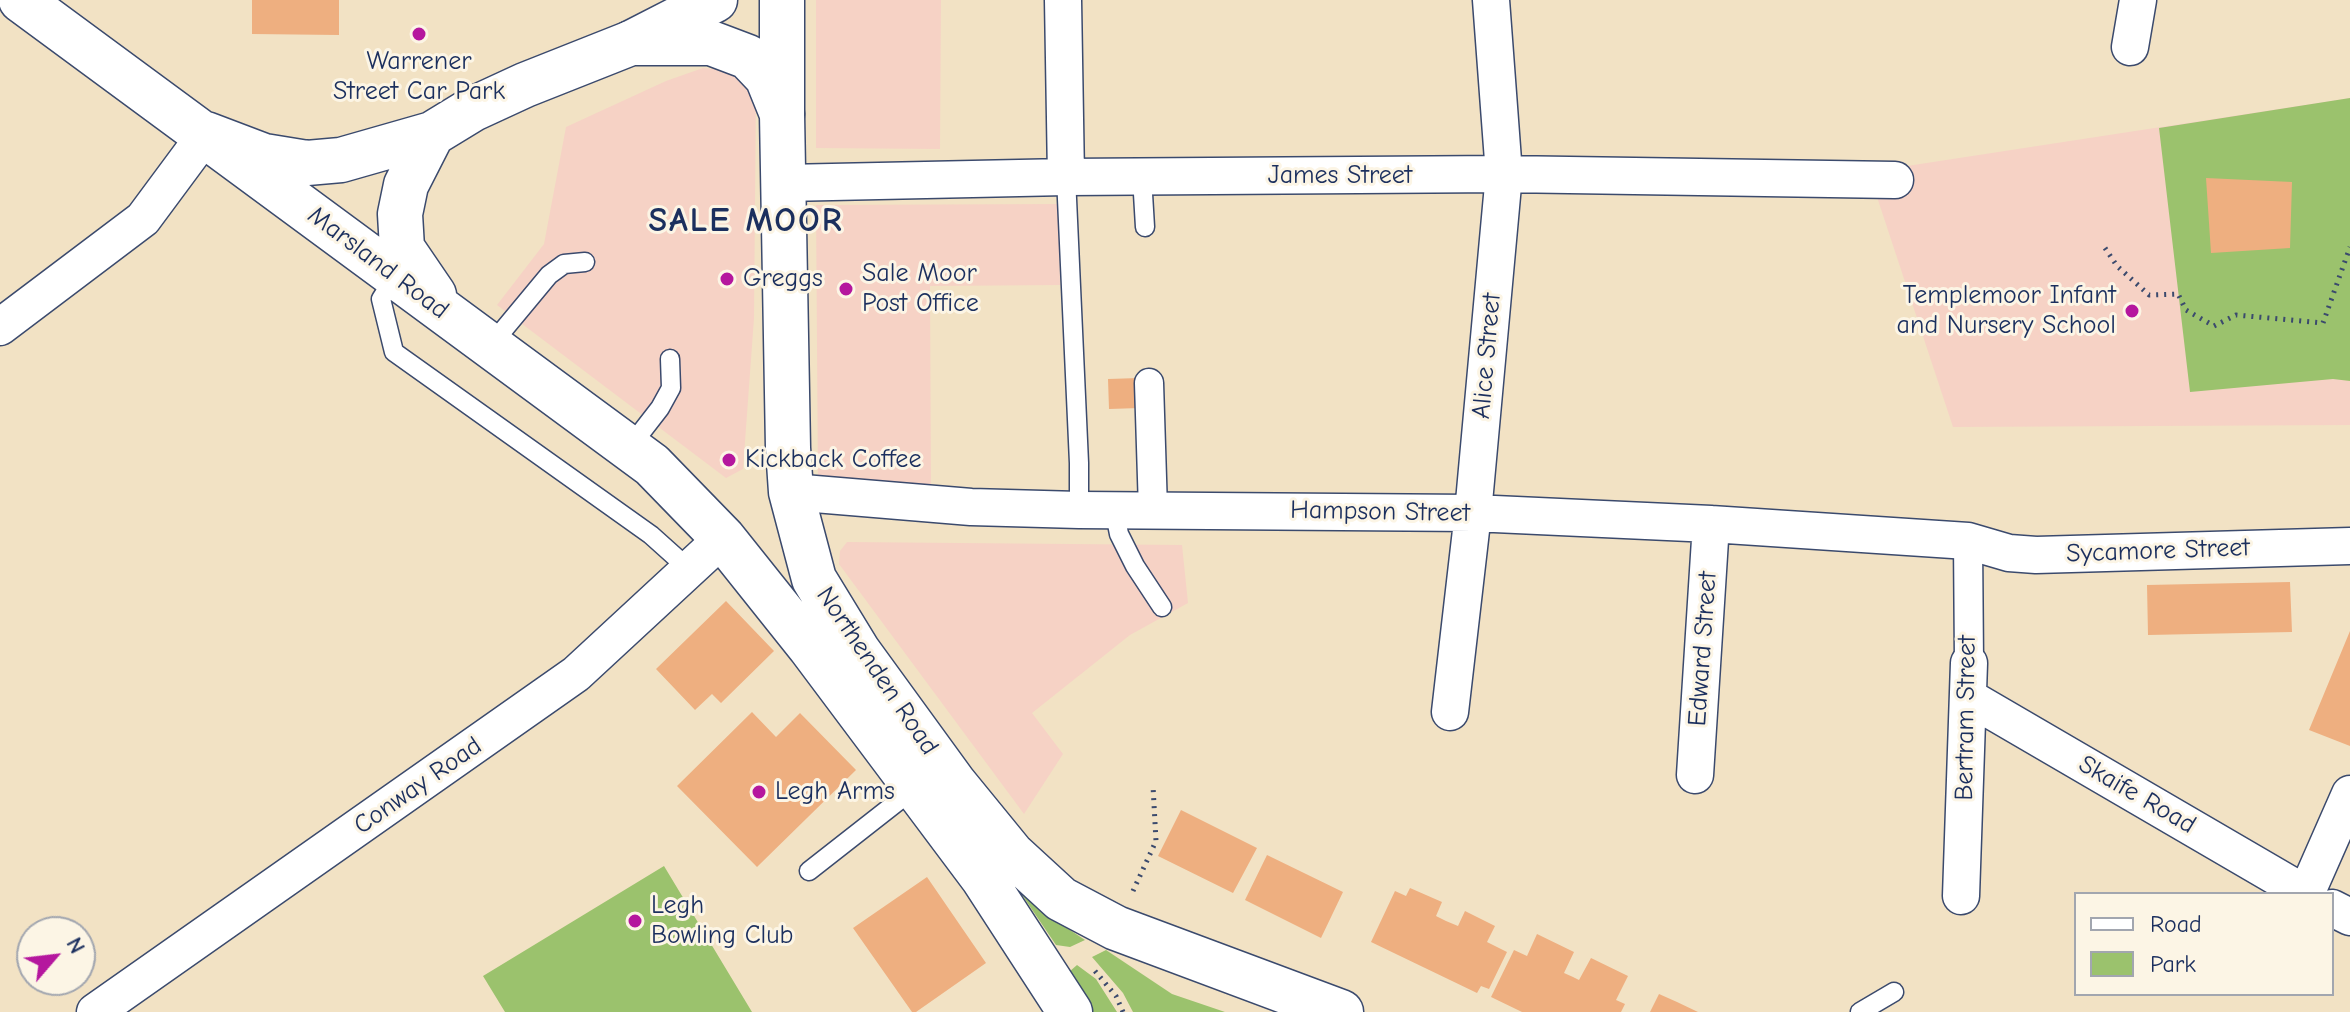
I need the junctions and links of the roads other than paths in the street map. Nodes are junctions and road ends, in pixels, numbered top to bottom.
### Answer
1 (21, 0) edge
2 (715, 0) edge
3 (782, 0) edge
4 (1063, 0) edge
5 (1491, 0) edge
6 (2138, 0) edge
7 (631, 43) junction
8 (2130, 47) dead end
9 (782, 114) junction
10 (206, 134) junction
11 (432, 134) junction
12 (1504, 174) junction
13 (1066, 177) junction
14 (1142, 177) junction
15 (1895, 180) dead end
16 (785, 183) junction
17 (1145, 227) dead end
18 (585, 262) dead end
19 (395, 277) junction
20 (447, 315) junction
21 (0, 327) edge
22 (490, 346) junction
23 (670, 359) dead end
24 (1149, 383) dead end
25 (629, 448) junction
26 (791, 492) junction
27 (1114, 509) junction
28 (1079, 510) junction
29 (1153, 510) junction
30 (1473, 513) junction
31 (1711, 524) junction
32 (723, 538) junction
33 (1968, 541) junction
34 (2350, 546) edge
35 (690, 570) junction
36 (1162, 607) dead end
37 (1969, 680) junction
38 (1450, 712) dead end
39 (1695, 775) dead end
40 (915, 788) junction
41 (2350, 794) edge
42 (809, 871) dead end
43 (2303, 892) edge
44 (2307, 892) edge
45 (1961, 896) dead end
46 (1894, 992) dead end
47 (95, 1012) edge
48 (1070, 1012) edge
49 (1341, 1012) edge
50 (1860, 1012) edge

1 - 10 main road, Marsland Road
2 - 7 main road
3 - 9 main road, Northenden Road
4 - 13 street
5 - 12 street, Alice Street
6 - 8 street
7 - 9 main road
7 - 11 main road
9 - 16 main road, Northenden Road
10 - 11 main road
10 - 19 main road, Marsland Road
10 - 21 street
11 - 20 main road
12 - 14 street, James Street
12 - 15 street, James Street
12 - 30 street, Alice Street
13 - 14 street, James Street
13 - 16 street, James Street
13 - 28 lane
14 - 17 lane
16 - 26 main road, Northenden Road
18 - 22 lane
19 - 20 main road, Marsland Road
19 - 35 lane
20 - 22 main road, Marsland Road
22 - 25 main road, Marsland Road
23 - 25 lane
24 - 29 street
25 - 32 main road, Marsland Road
26 - 28 street, Hampson Street
26 - 49 main road, Northenden Road
27 - 28 street, Hampson Street
27 - 29 street, Hampson Street
27 - 36 lane
29 - 30 street, Hampson Street
30 - 31 street, Hampson Street
30 - 38 street, Alice Street
31 - 33 street, Hampson Street
31 - 39 street, Edward Street
32 - 35 street, Conway Road
32 - 40 main road, Northenden Road
33 - 34 street, Sycamore Street
33 - 37 street, Bertram Street
35 - 47 street, Conway Road
37 - 43 street, Skaife Road
37 - 45 street, Bertram Street
40 - 42 lane
40 - 48 main road, Northenden Road
41 - 44 street
46 - 50 lane

